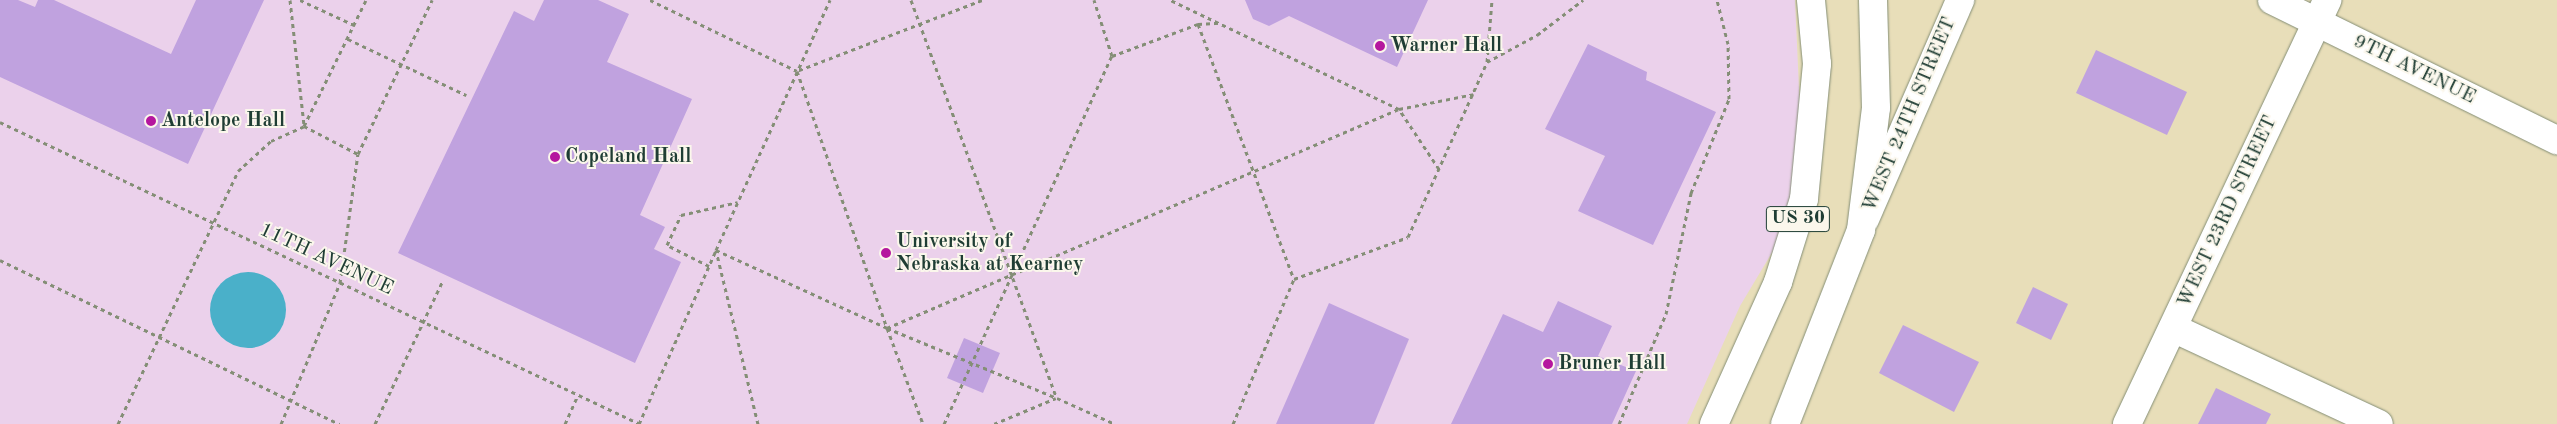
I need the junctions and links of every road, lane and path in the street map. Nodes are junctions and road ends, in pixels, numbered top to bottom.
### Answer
1 (290, 0) edge
2 (300, 0) edge
3 (366, 0) edge
4 (432, 0) edge
5 (650, 0) edge
6 (830, 0) edge
7 (911, 0) edge
8 (982, 0) edge
9 (1094, 0) edge
10 (1170, 0) edge
11 (1492, 0) edge
12 (1584, 0) edge
13 (1717, 0) edge
14 (1811, 0) edge
15 (1873, 0) edge
16 (1960, 0) edge
17 (2272, 0) edge
18 (2322, 11) edge
19 (1222, 23) junction
20 (1198, 24) junction
21 (354, 25) junction
22 (920, 25) junction
23 (348, 39) junction
24 (1112, 56) junction
25 (1487, 62) junction
26 (401, 64) junction
27 (797, 71) junction
28 (1474, 94) junction
29 (466, 95) dead end
30 (1399, 109) junction
31 (0, 122) edge
32 (304, 126) junction
33 (2557, 140) edge
34 (358, 154) junction
35 (1439, 169) junction
36 (1254, 171) junction
37 (738, 202) junction
38 (216, 224) junction
39 (1861, 230) junction
40 (716, 250) junction
41 (0, 260) edge
42 (709, 266) junction
43 (1012, 272) junction
44 (1294, 279) junction
45 (442, 282) dead end
46 (340, 283) junction
47 (424, 322) junction
48 (887, 328) junction
49 (2173, 328) junction
50 (159, 338) junction
51 (973, 363) junction
52 (578, 395) junction
53 (1057, 398) junction
54 (290, 400) junction
55 (118, 424) edge
56 (281, 424) edge
57 (340, 424) edge
58 (375, 424) edge
59 (565, 424) edge
60 (639, 424) edge
61 (758, 424) edge
62 (923, 424) edge
63 (944, 424) edge
64 (994, 424) edge
65 (1115, 424) edge
66 (1233, 424) edge
67 (1619, 424) edge
68 (1714, 424) edge
69 (1785, 424) edge
70 (2127, 424) edge
71 (2379, 424) edge

1 - 32 path
2 - 21 path
3 - 21 path
4 - 26 path
5 - 27 path
6 - 27 path
7 - 22 path
8 - 22 path
9 - 24 path
10 - 19 path
11 - 25 path
12 - 25 path
13 - 67 path
14 - 68 street, US 30
15 - 39 street, WEST 24TH STREET / US 30
16 - 39 street, WEST 24TH STREET
17 - 18 street, 9TH AVENUE
18 - 33 street, 9TH AVENUE
18 - 49 street, WEST 23RD STREET
19 - 20 path
19 - 30 path
20 - 24 path
20 - 36 path
21 - 23 path
22 - 27 path
22 - 43 path
23 - 26 path
23 - 32 path
24 - 43 path
25 - 28 path
26 - 29 path
26 - 34 path
27 - 37 path
27 - 48 path
28 - 30 path
28 - 35 path
30 - 35 path
30 - 36 path
31 - 38 path, 11TH AVENUE
32 - 34 path
32 - 38 path
34 - 46 path
35 - 44 path
36 - 43 path
36 - 44 path
37 - 40 path
37 - 42 path
38 - 46 path, 11TH AVENUE
38 - 50 path
39 - 69 street, WEST 24TH STREET / US 30
40 - 42 path
40 - 48 path
40 - 61 path
41 - 50 path
42 - 60 path
43 - 48 path
43 - 51 path
43 - 53 path
44 - 66 path
45 - 47 path
46 - 47 path, 11TH AVENUE
46 - 54 path
47 - 52 path, 11TH AVENUE
47 - 58 path
48 - 51 path
48 - 62 path
49 - 70 street, WEST 23RD STREET
49 - 71 street
50 - 54 path
50 - 55 path
51 - 53 path
51 - 63 path
52 - 59 path
52 - 60 path, 11TH AVENUE
53 - 64 path
53 - 65 path
54 - 56 path
54 - 57 path

